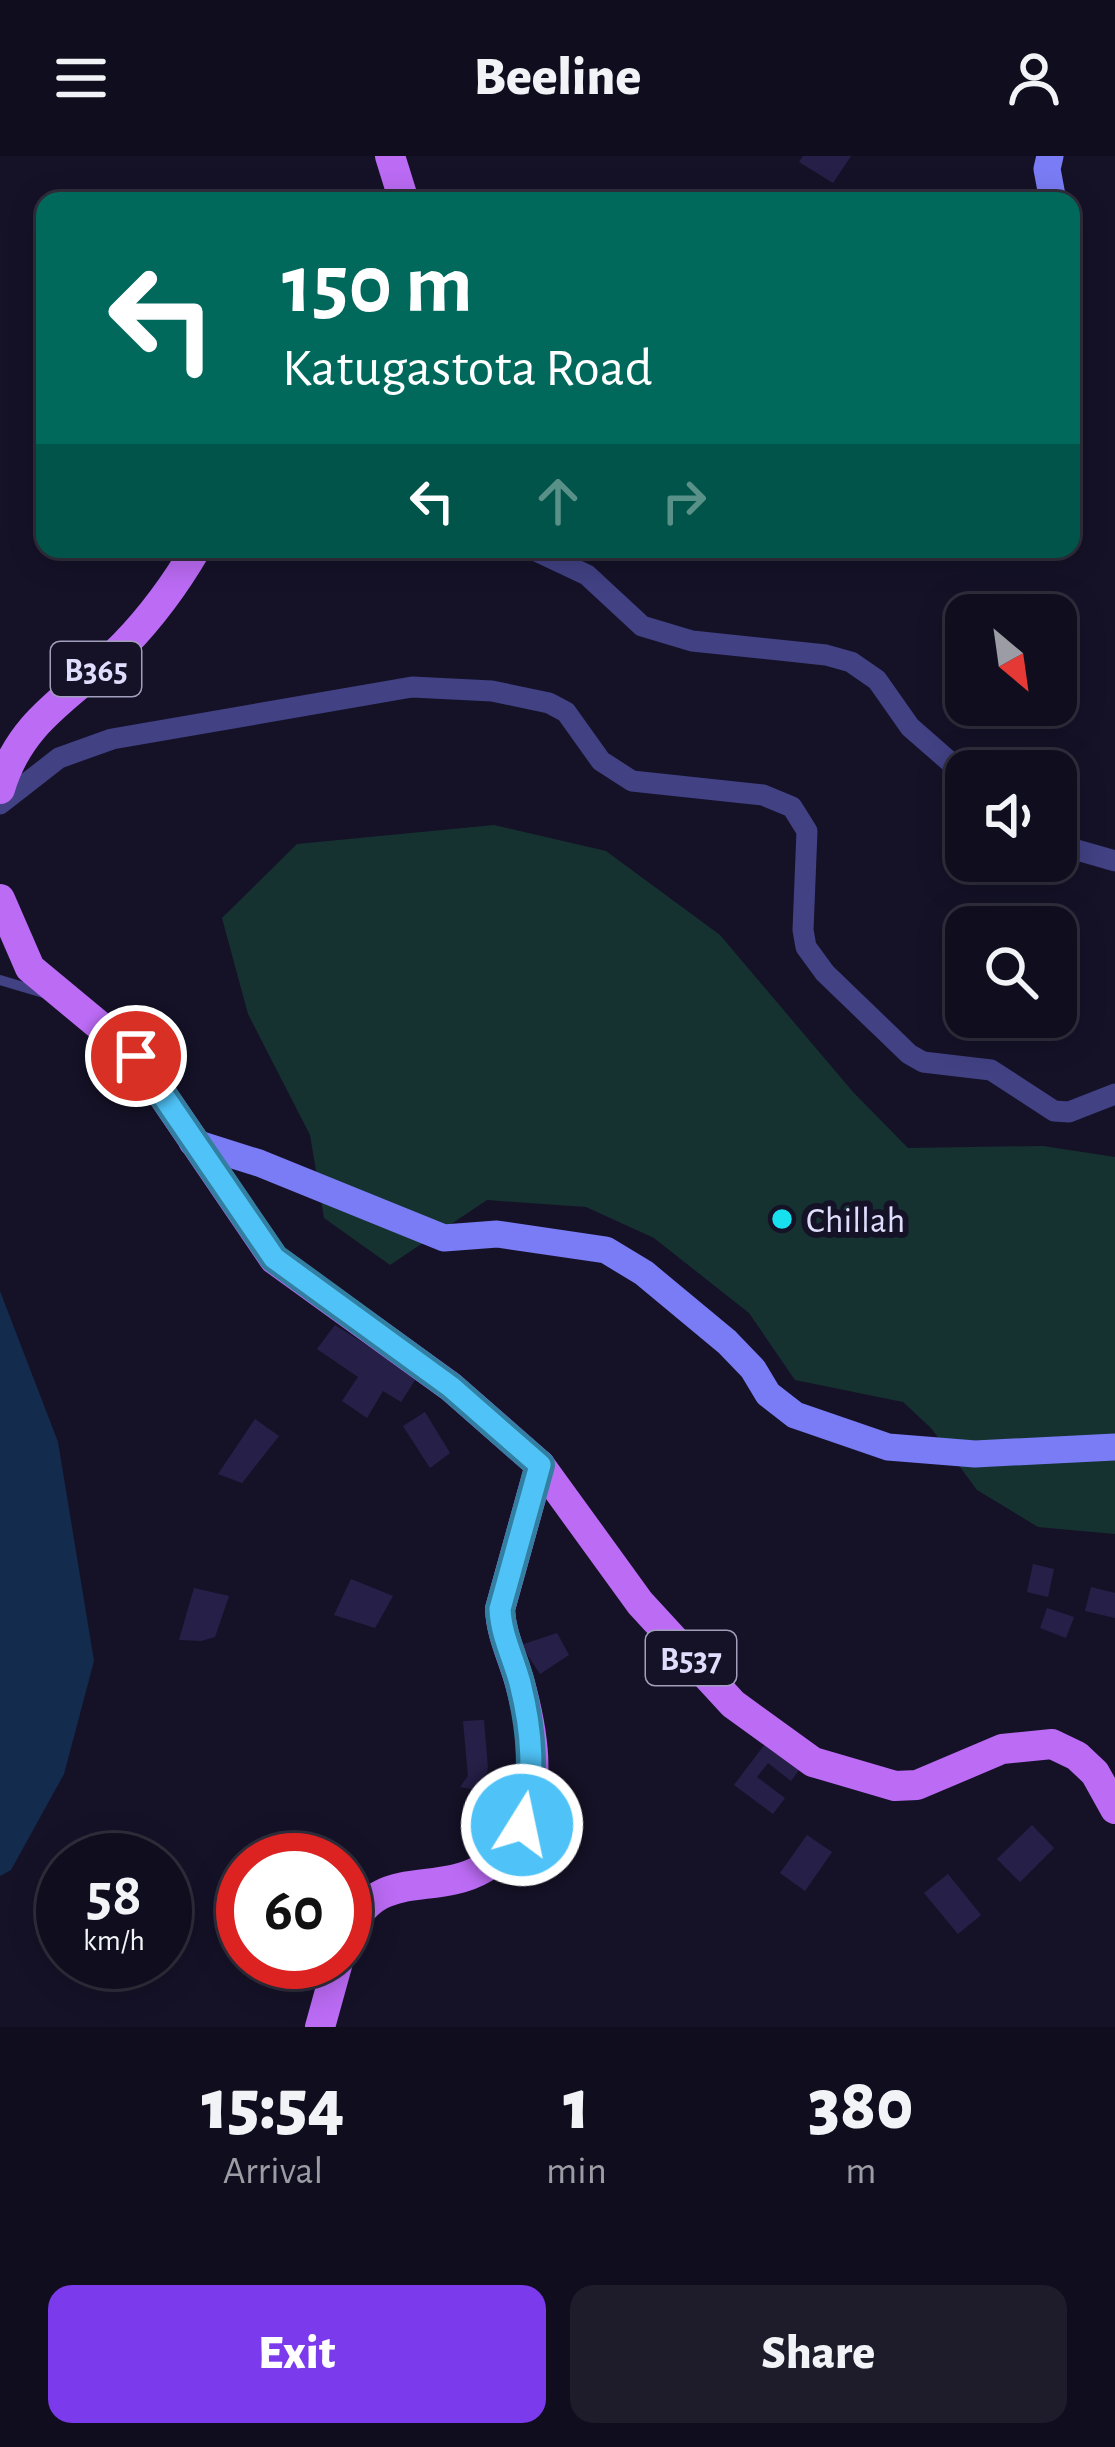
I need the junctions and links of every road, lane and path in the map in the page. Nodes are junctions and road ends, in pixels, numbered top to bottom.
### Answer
1 (390, 156) edge
2 (1050, 156) edge
3 (401, 192) edge
4 (1051, 192) edge
5 (191, 558) edge
6 (551, 558) edge
7 (945, 758) edge
8 (0, 789) edge
9 (0, 804) edge
10 (1077, 850) edge
11 (1115, 861) edge
12 (0, 899) edge
13 (0, 980) edge
14 (62, 996) junction
15 (1115, 1094) edge
16 (192, 1142) junction
17 (1115, 1447) edge
18 (540, 1465) junction
19 (1115, 1809) edge
20 (372, 1900) edge
21 (331, 1989) edge
22 (320, 2027) edge

1 - 3 main road
2 - 4 street
5 - 8 main road, B365
6 - 7 street
9 - 15 street
10 - 11 street
12 - 14 main road
13 - 14 lane
14 - 16 main road
16 - 17 street
16 - 18 main road
18 - 19 main road, B537
18 - 20 main road
21 - 22 main road

